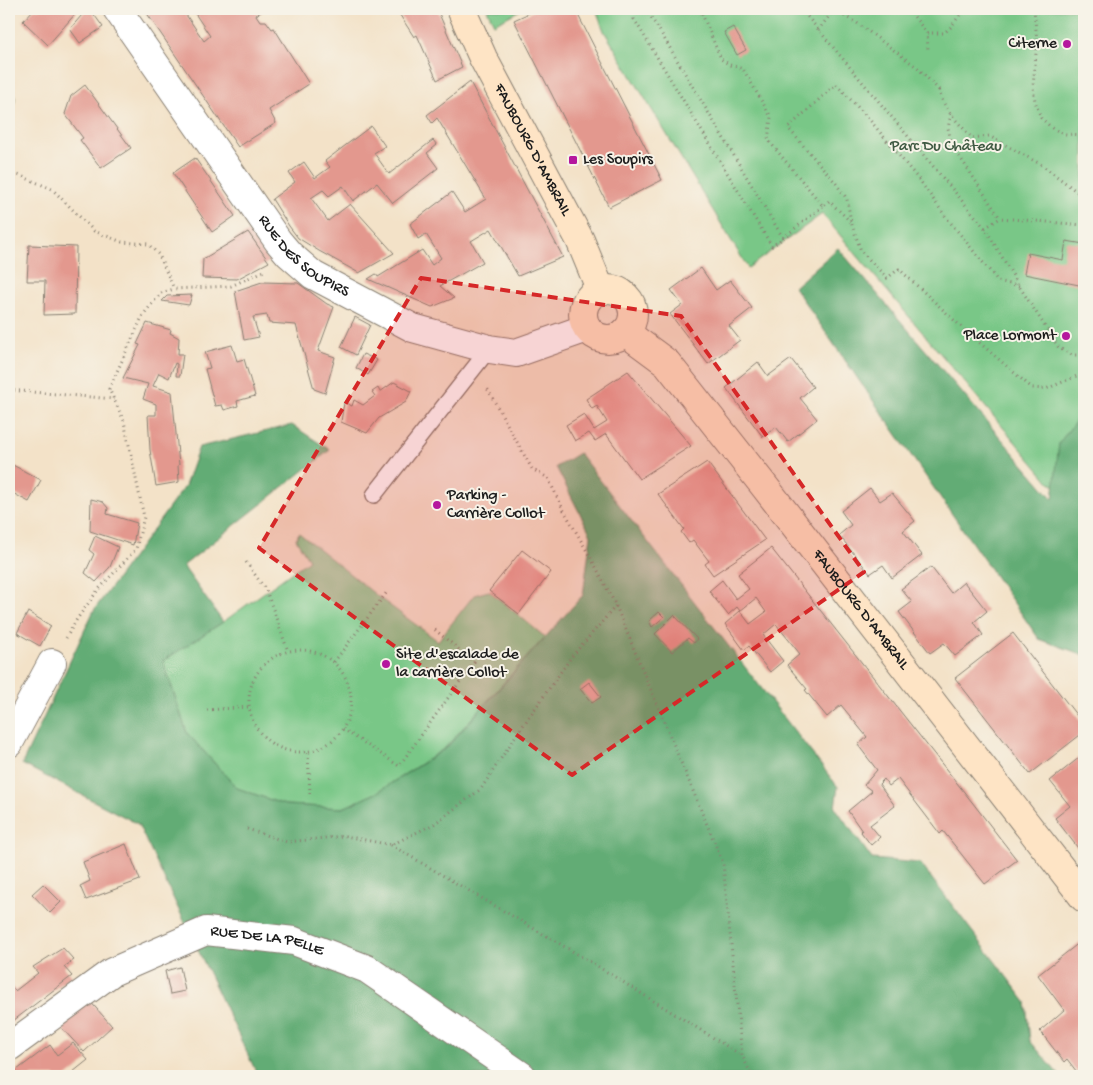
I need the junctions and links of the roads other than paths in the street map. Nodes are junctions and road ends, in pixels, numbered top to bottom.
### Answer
1 (117, 9) edge
2 (461, 9) edge
3 (601, 291) junction
4 (587, 328) junction
5 (625, 332) junction
6 (482, 358) junction
7 (374, 495) dead end
8 (52, 663) road end
9 (9, 743) edge
10 (1084, 898) edge
11 (9, 1047) edge
12 (522, 1076) edge

1 - 6 street, RUE DES SOUPIRS
2 - 3 main road, FAUBOURG D'AMBRAIL
3 - 4 main road
3 - 5 main road
4 - 5 main road
4 - 6 street, RUE DES SOUPIRS
5 - 10 main road, FAUBOURG D'AMBRAIL
6 - 7 lane
8 - 9 street
11 - 12 street, RUE DE LA PELLE

